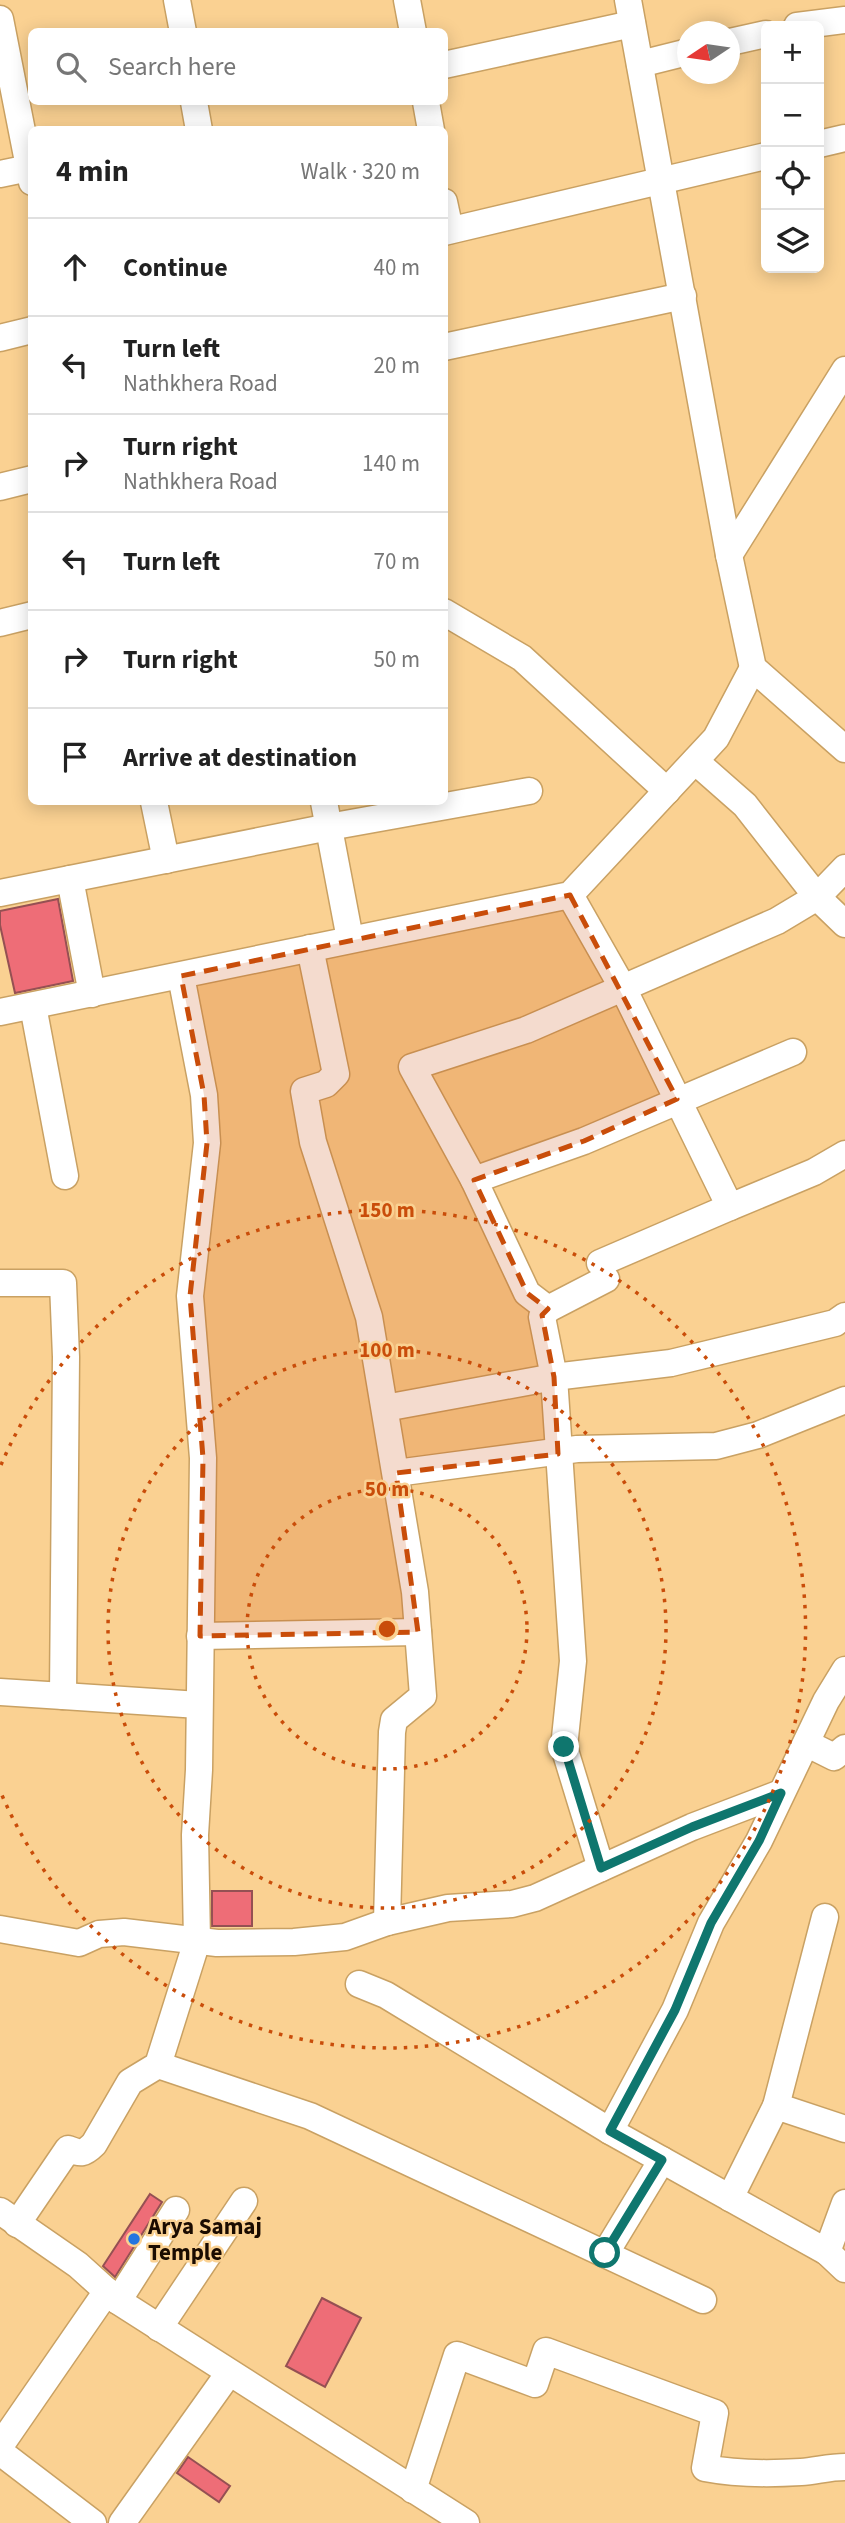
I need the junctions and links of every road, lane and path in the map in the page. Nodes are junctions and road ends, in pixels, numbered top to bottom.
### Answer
1 (177, 0) edge
2 (407, 0) edge
3 (630, 12) edge
4 (0, 19) edge
5 (845, 20) edge
6 (824, 23) edge
7 (182, 28) edge
8 (412, 28) edge
9 (761, 35) edge
10 (740, 40) edge
11 (677, 55) edge
12 (448, 64) edge
13 (640, 64) junction
14 (195, 105) edge
15 (427, 105) edge
16 (198, 126) edge
17 (430, 126) edge
18 (845, 138) edge
19 (824, 143) edge
20 (761, 157) edge
21 (28, 165) edge
22 (0, 174) edge
23 (28, 175) edge
24 (662, 180) junction
25 (448, 231) edge
26 (683, 296) junction
27 (28, 331) edge
28 (0, 338) edge
29 (448, 346) edge
30 (845, 370) edge
31 (28, 481) edge
32 (0, 487) edge
33 (729, 555) junction
34 (448, 614) edge
35 (28, 616) edge
36 (0, 623) edge
37 (753, 668) junction
38 (845, 749) edge
39 (695, 761) junction
40 (529, 791) dead end
41 (667, 791) junction
42 (448, 800) edge
43 (155, 805) edge
44 (405, 805) edge
45 (326, 814) edge
46 (166, 860) junction
47 (845, 868) edge
48 (70, 879) junction
49 (0, 893) edge
50 (570, 895) junction
51 (817, 897) junction
52 (845, 924) edge
53 (350, 939) junction
54 (310, 948) junction
55 (181, 976) junction
56 (624, 990) junction
57 (92, 994) junction
58 (33, 1006) junction
59 (0, 1012) edge
60 (793, 1052) dead end
61 (677, 1100) junction
62 (845, 1154) edge
63 (65, 1176) dead end
64 (474, 1180) junction
65 (730, 1207) junction
66 (0, 1283) edge
67 (548, 1309) junction
68 (842, 1326) edge
69 (554, 1377) junction
70 (845, 1400) edge
71 (385, 1408) junction
72 (558, 1454) junction
73 (396, 1473) junction
74 (418, 1632) junction
75 (200, 1636) junction
76 (845, 1670) edge
77 (0, 1692) edge
78 (62, 1696) junction
79 (199, 1705) junction
80 (808, 1744) junction
81 (845, 1748) edge
82 (781, 1793) junction
83 (601, 1868) junction
84 (825, 1917) dead end
85 (387, 1922) junction
86 (0, 1929) edge
87 (197, 1941) junction
88 (359, 1984) dead end
89 (158, 2064) junction
90 (776, 2106) junction
91 (845, 2129) edge
92 (610, 2131) junction
93 (662, 2160) junction
94 (730, 2198) junction
95 (244, 2201) dead end
96 (845, 2203) edge
97 (176, 2210) dead end
98 (8, 2218) edge
99 (605, 2253) junction
100 (836, 2260) edge
101 (112, 2296) junction
102 (703, 2300) dead end
103 (159, 2328) junction
104 (229, 2373) junction
105 (0, 2446) edge
106 (0, 2452) edge
107 (845, 2467) edge
108 (414, 2490) junction
109 (93, 2523) edge
110 (122, 2523) edge
111 (466, 2523) edge

1 - 7 street
2 - 8 street
3 - 12 street
3 - 13 street
4 - 21 street
5 - 6 street
9 - 10 street
11 - 13 street
13 - 24 street
14 - 16 street
15 - 17 street
18 - 19 street
20 - 24 street
22 - 23 street
24 - 25 street
24 - 26 street
26 - 29 street
26 - 33 street
27 - 28 street
30 - 33 street
31 - 32 street
33 - 37 street
34 - 41 street
35 - 36 street
37 - 38 street
37 - 39 street
39 - 41 street
39 - 51 street
40 - 42 street
41 - 50 street
43 - 46 street
44 - 45 street
45 - 46 street
45 - 53 street
46 - 48 street
47 - 51 street
48 - 49 street
48 - 57 street
50 - 53 street
50 - 56 street
51 - 52 street
51 - 56 street
53 - 54 street
54 - 55 street
54 - 71 street
55 - 57 street
55 - 75 street
56 - 61 street
56 - 64 street
57 - 58 street
58 - 59 street
58 - 63 street
60 - 61 street
61 - 64 street
61 - 65 street
62 - 65 street
64 - 67 street
65 - 67 street
66 - 78 street
67 - 69 street
68 - 69 street
69 - 71 street
69 - 72 street
70 - 72 street
71 - 73 street
72 - 73 street
72 - 83 street
73 - 74 street
74 - 75 street
74 - 85 street
75 - 79 street
76 - 80 street
77 - 78 street
78 - 79 street
79 - 87 street
80 - 81 street
80 - 82 street
82 - 83 street
82 - 92 street
83 - 85 street
84 - 90 street
85 - 87 street
86 - 87 street
87 - 89 street
88 - 92 street
89 - 98 street
89 - 99 street
90 - 91 street
90 - 94 street
92 - 93 street
93 - 94 street
93 - 99 street
94 - 100 street
95 - 103 street
96 - 100 street
97 - 101 street
98 - 101 street
99 - 102 street
101 - 103 street
101 - 105 street
103 - 104 street
104 - 108 street
104 - 110 street
106 - 109 street
107 - 108 street
108 - 111 street

